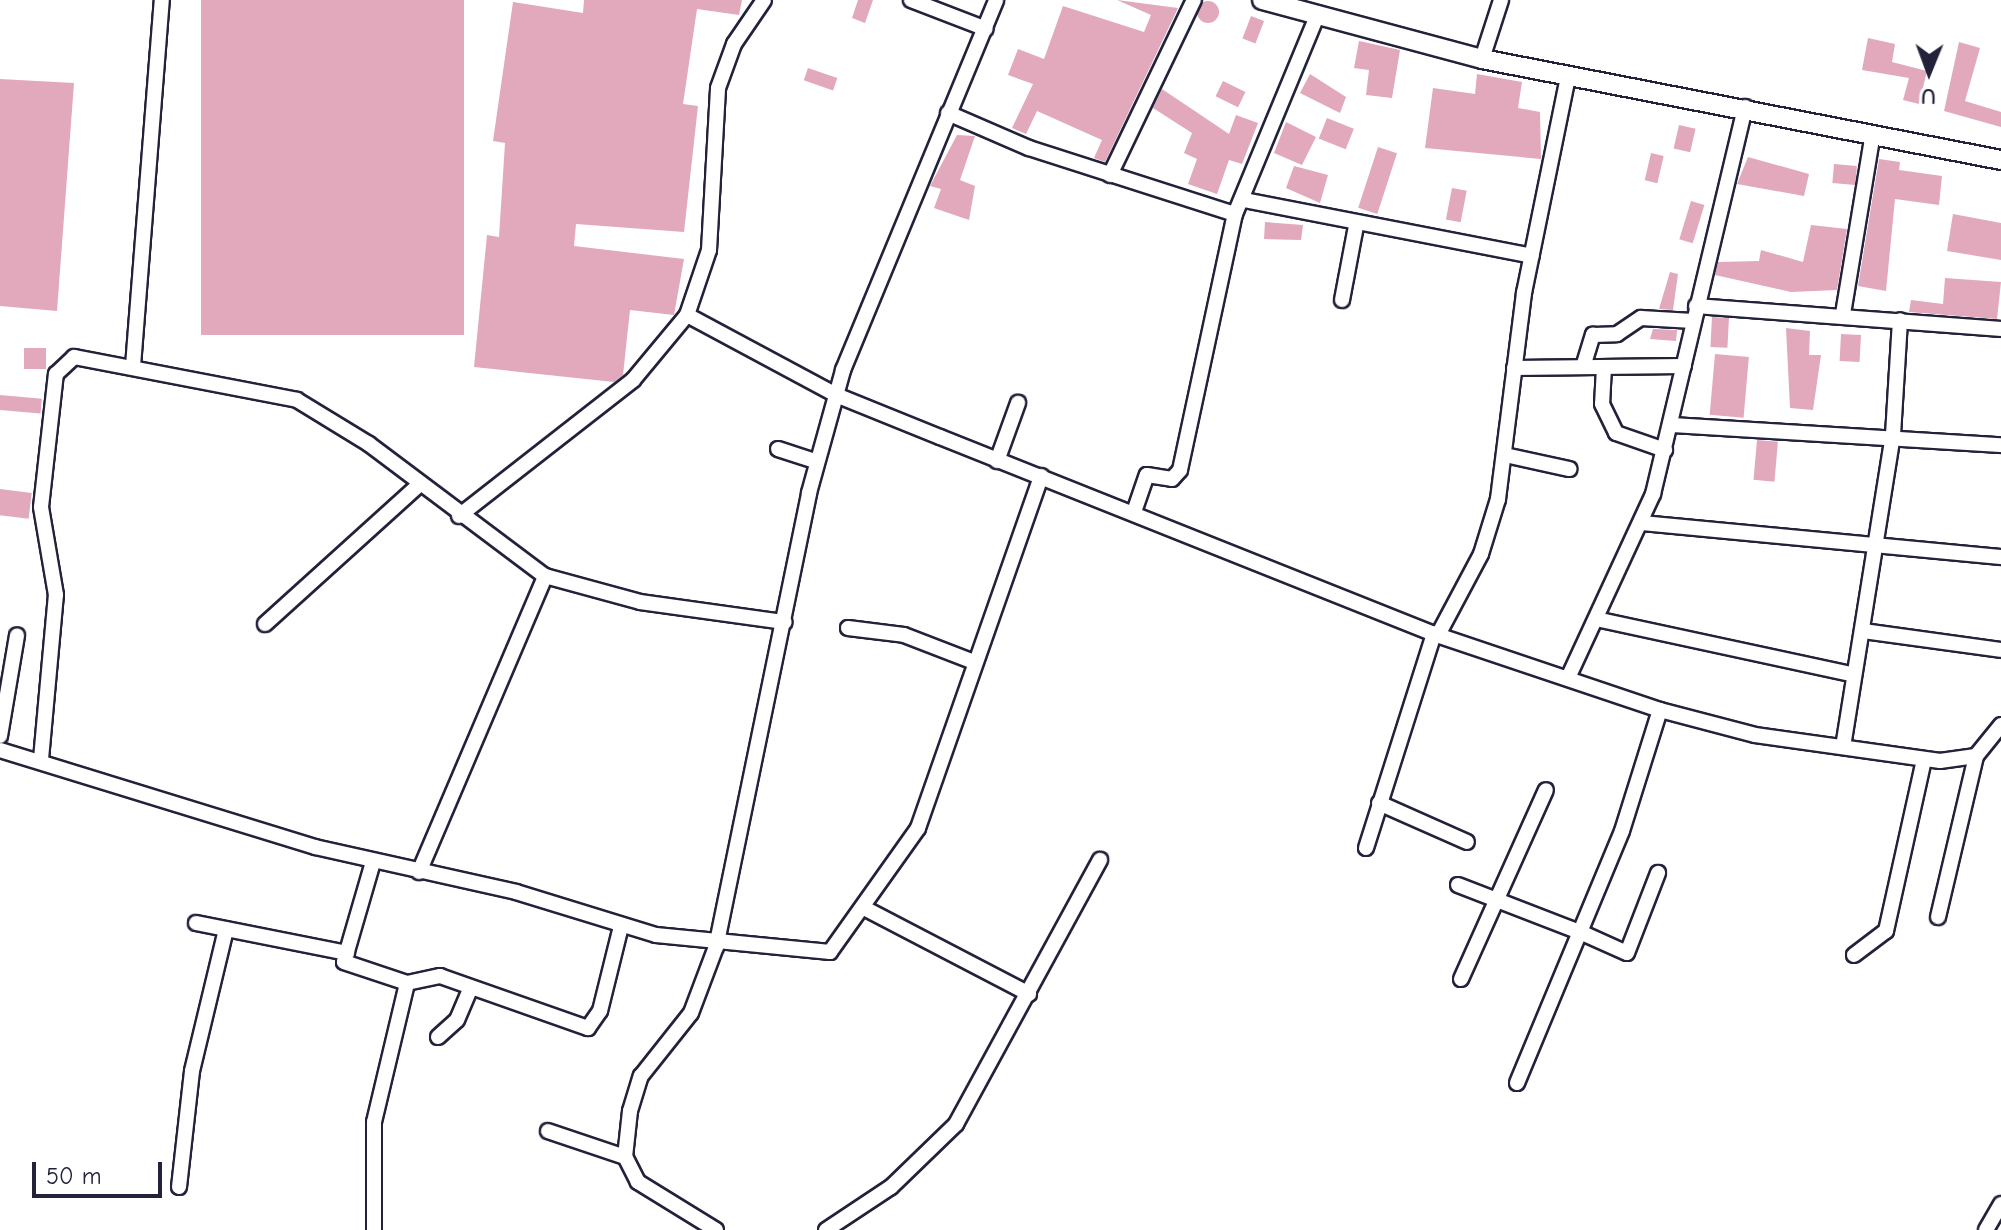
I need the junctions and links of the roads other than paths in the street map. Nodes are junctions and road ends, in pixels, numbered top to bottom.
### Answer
1 (162, 0) edge
2 (764, 0) edge
3 (911, 0) edge
4 (996, 0) edge
5 (1194, 0) edge
6 (1262, 0) edge
7 (1501, 0) edge
8 (1317, 16) junction
9 (986, 29) junction
10 (1482, 59) junction
11 (1568, 76) junction
12 (1745, 107) junction
13 (948, 113) junction
14 (1873, 133) junction
15 (2001, 160) edge
16 (1110, 175) junction
17 (1244, 200) junction
18 (1235, 214) junction
19 (1356, 226) junction
20 (1532, 256) junction
21 (1342, 300) dead end
22 (1695, 313) junction
23 (1843, 314) junction
24 (687, 315) junction
25 (1900, 320) junction
26 (2001, 329) edge
27 (133, 366) junction
28 (1684, 366) junction
29 (1583, 367) junction
30 (1604, 367) junction
31 (1514, 368) junction
32 (836, 395) junction
33 (1018, 403) dead end
34 (1671, 425) junction
35 (1893, 435) junction
36 (2001, 445) edge
37 (778, 449) dead end
38 (1665, 450) junction
39 (1505, 455) junction
40 (816, 461) junction
41 (997, 461) junction
42 (1569, 469) dead end
43 (1041, 476) junction
44 (419, 485) junction
45 (1134, 512) junction
46 (459, 516) junction
47 (1641, 523) junction
48 (1877, 546) junction
49 (2001, 557) edge
50 (545, 576) junction
51 (1596, 619) junction
52 (785, 622) junction
53 (265, 624) dead end
54 (848, 628) dead end
55 (1863, 631) junction
56 (1436, 634) junction
57 (17, 635) dead end
58 (2001, 650) edge
59 (974, 662) junction
60 (1850, 674) junction
61 (1568, 678) junction
62 (1660, 710) junction
63 (2001, 725) edge
64 (0, 736) edge
65 (1843, 747) junction
66 (0, 750) edge
67 (1976, 756) junction
68 (41, 759) junction
69 (1924, 760) junction
70 (1546, 790) dead end
71 (1379, 803) junction
72 (1467, 842) dead end
73 (1366, 848) dead end
74 (1100, 860) dead end
75 (373, 862) junction
76 (419, 872) junction
77 (1658, 873) dead end
78 (1458, 885) dead end
79 (1498, 902) junction
80 (866, 909) junction
81 (1938, 917) dead end
82 (196, 923) dead end
83 (621, 926) junction
84 (226, 929) junction
85 (1580, 932) junction
86 (716, 947) junction
87 (347, 953) junction
88 (1854, 955) dead end
89 (1461, 979) dead end
90 (407, 983) junction
91 (470, 989) junction
92 (1029, 994) junction
93 (438, 1037) dead end
94 (1517, 1083) dead end
95 (548, 1131) dead end
96 (625, 1157) junction
97 (179, 1187) dead end
98 (2001, 1204) edge
99 (374, 1230) edge
100 (716, 1230) edge
101 (826, 1230) edge
102 (1986, 1230) edge

1 - 27 street
2 - 24 street
3 - 9 street
4 - 9 street
5 - 16 street
6 - 8 main road
7 - 10 street
8 - 10 main road
8 - 17 street
9 - 13 street
10 - 11 main road
11 - 12 main road
11 - 20 street
12 - 14 main road
12 - 22 street
13 - 16 street
13 - 32 street
14 - 15 main road
14 - 23 street
16 - 18 street
17 - 18 street
17 - 19 street
18 - 45 street
19 - 20 street
19 - 21 street
20 - 31 street
22 - 23 street
22 - 28 street
22 - 29 street
23 - 25 street
24 - 32 street
24 - 46 street
25 - 26 street
25 - 35 street
27 - 44 street
27 - 68 street
28 - 30 street
28 - 34 street
29 - 30 street
29 - 31 street
30 - 38 street
31 - 39 street
32 - 40 street
32 - 41 street
33 - 41 street
34 - 35 street
34 - 38 street
35 - 36 street
35 - 48 street
37 - 40 street
38 - 47 street
39 - 42 street
39 - 56 street
40 - 52 street
41 - 43 street
43 - 45 street
43 - 59 street
44 - 46 street
44 - 53 street
45 - 56 street
46 - 50 street
47 - 48 street
47 - 51 street
48 - 49 street
48 - 55 street
50 - 52 street
50 - 76 street
51 - 60 street
51 - 61 street
52 - 86 street
54 - 59 street
55 - 58 street
55 - 60 street
56 - 61 street
56 - 71 street
57 - 64 street
59 - 80 street
60 - 65 street
61 - 62 street
62 - 65 street
62 - 85 street
63 - 67 street
65 - 69 street
66 - 68 street
67 - 69 street
67 - 81 street
68 - 75 street
69 - 88 street
70 - 79 street
71 - 72 street
71 - 73 street
74 - 92 street
75 - 76 street
75 - 87 street
76 - 83 street
77 - 85 street
78 - 79 street
79 - 85 street
79 - 89 street
80 - 86 street
80 - 92 street
82 - 84 street
83 - 86 street
83 - 91 street
84 - 87 street
84 - 97 street
85 - 94 street
86 - 96 street
87 - 90 street
90 - 91 street
90 - 99 street
91 - 93 street
92 - 101 street
95 - 96 street
96 - 100 street
98 - 102 street

